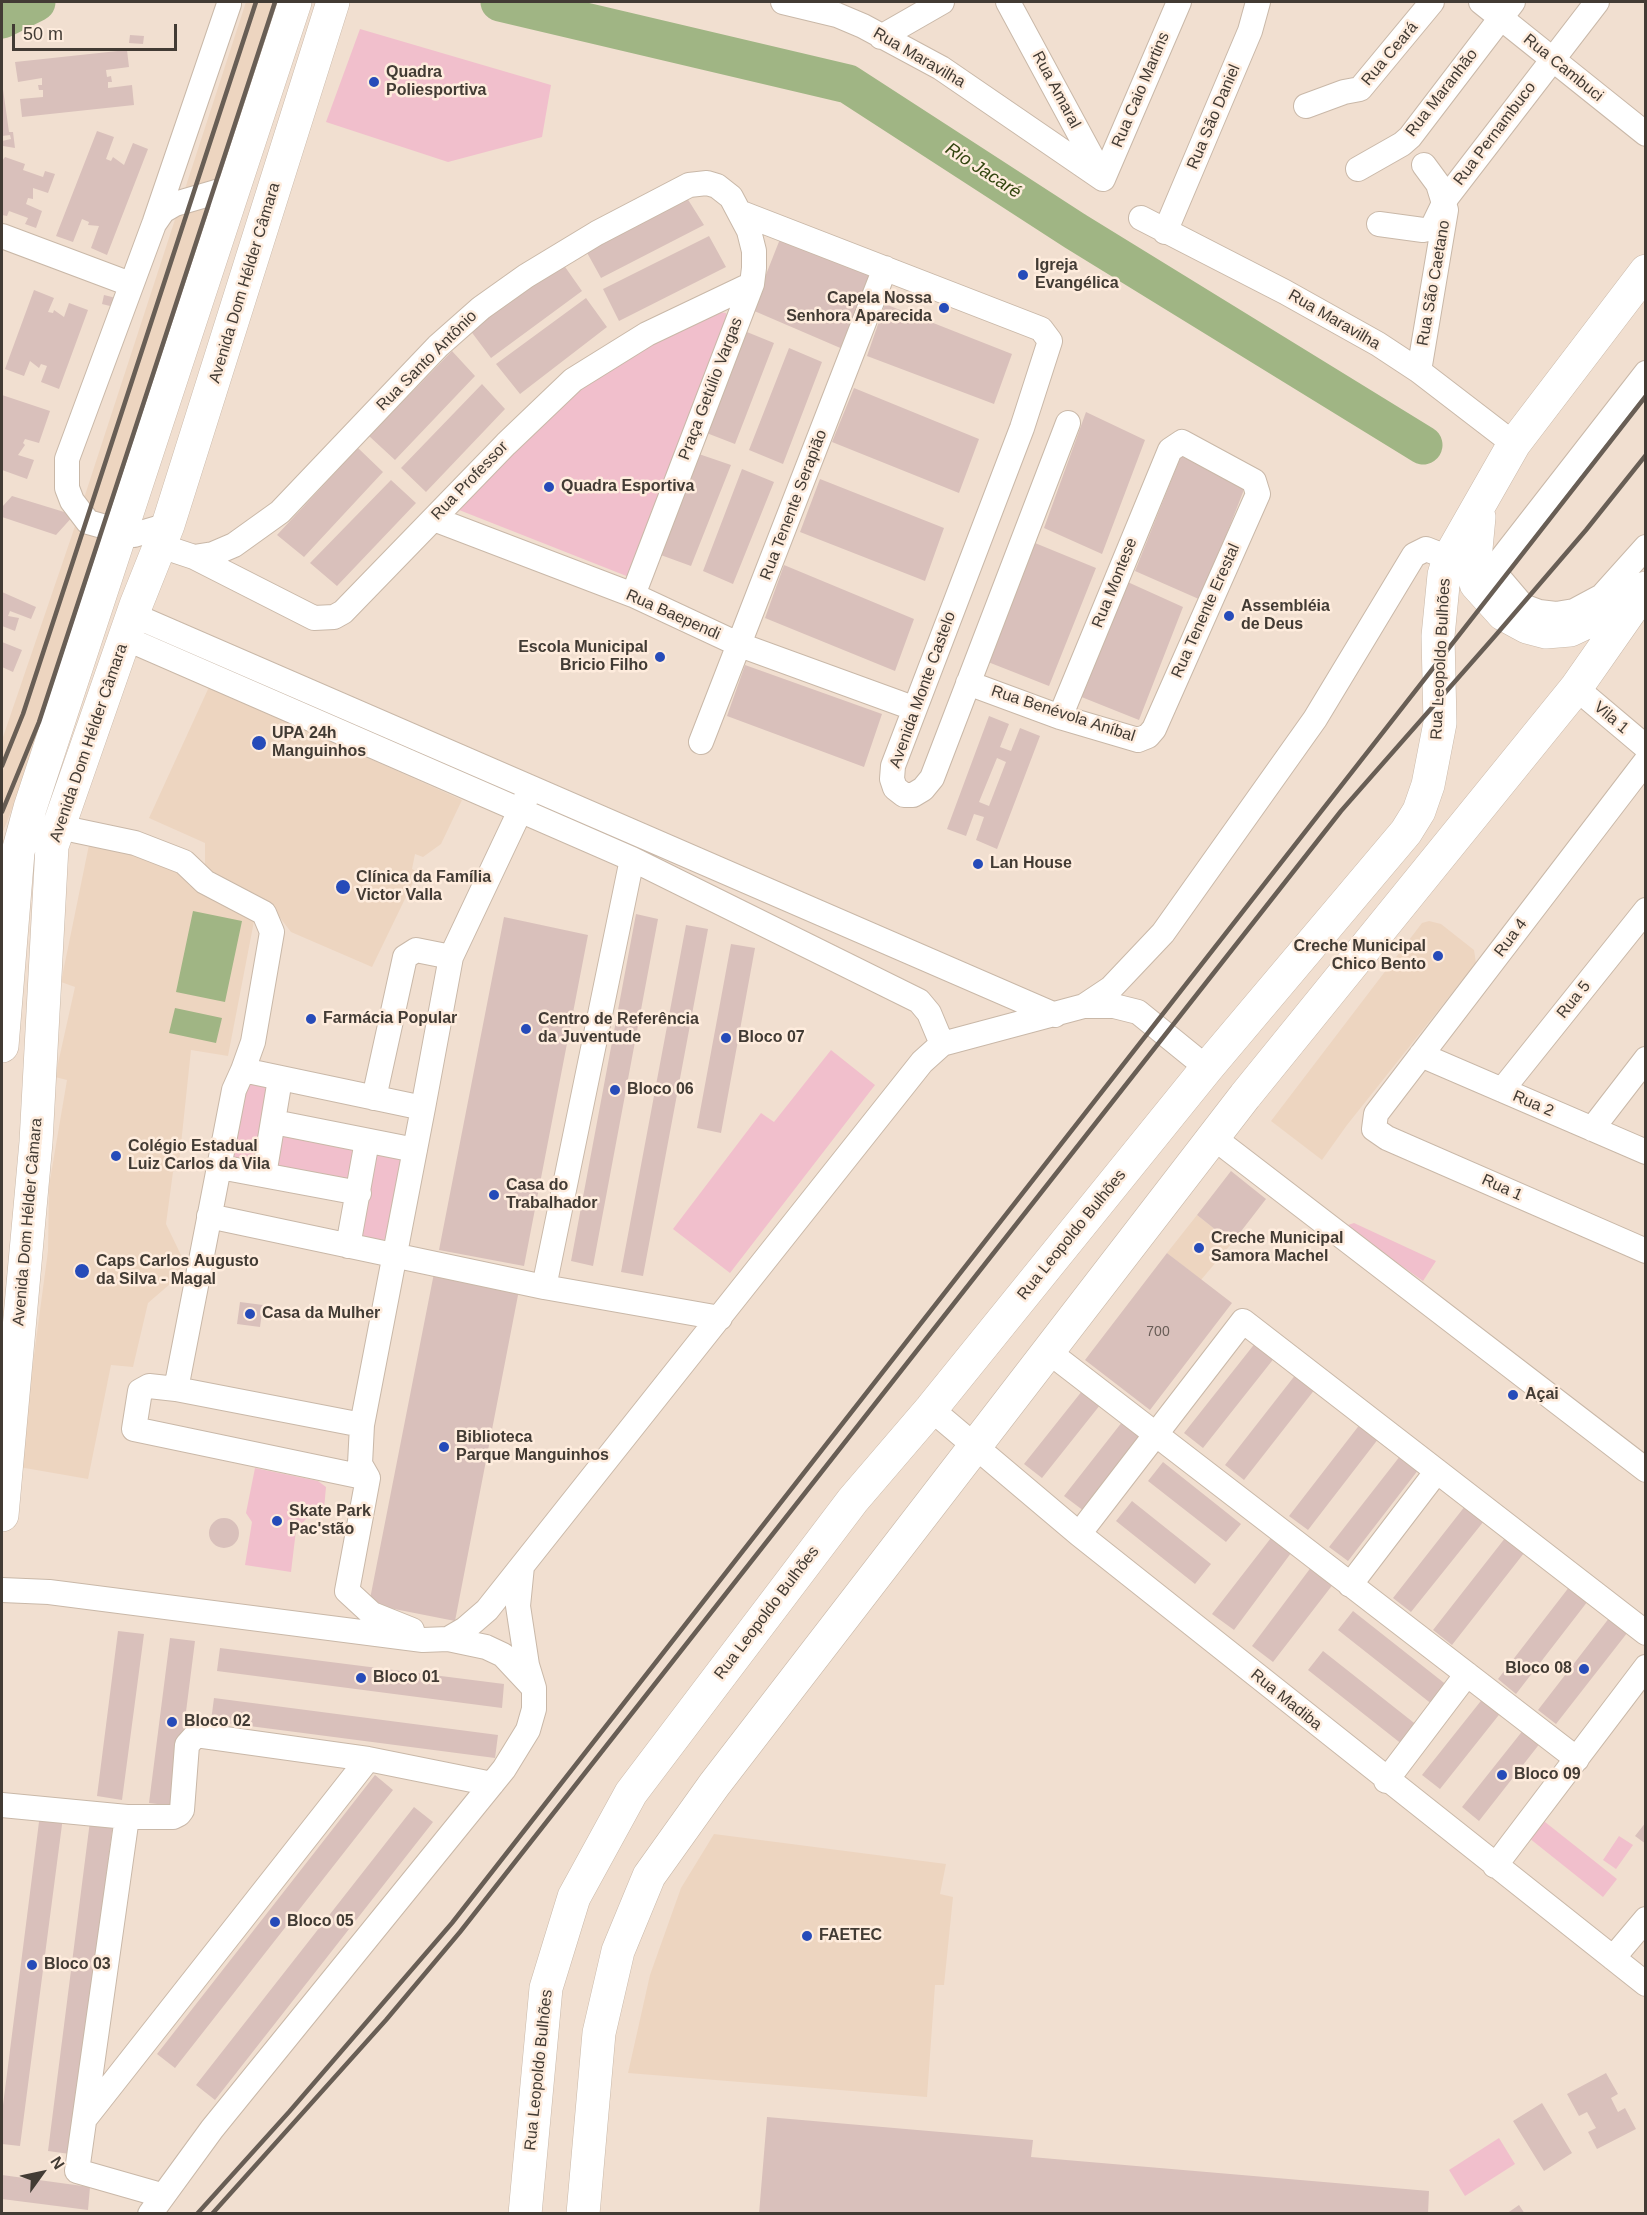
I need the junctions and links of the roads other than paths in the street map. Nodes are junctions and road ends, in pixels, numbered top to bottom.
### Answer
1 (783, 2) edge
2 (942, 2) edge
3 (1008, 2) edge
4 (1179, 2) edge
5 (1258, 2) edge
6 (1432, 2) edge
7 (1481, 2) edge
8 (1597, 2) edge
9 (229, 4) dead end
10 (841, 8) edge
11 (1507, 9) edge
12 (292, 11) edge
13 (329, 15) edge
14 (881, 37) junction
15 (1552, 59) junction
16 (1306, 106) dead end
17 (1646, 134) edge
18 (1424, 165) dead end
19 (1358, 169) dead end
20 (1103, 179) junction
21 (235, 181) junction
22 (1445, 204) junction
23 (739, 212) junction
24 (1140, 218) dead end
25 (154, 224) junction
26 (1378, 224) dead end
27 (1165, 232) junction
28 (2, 236) edge
29 (885, 268) junction
30 (1646, 271) edge
31 (130, 284) junction
32 (752, 284) junction
33 (1419, 371) junction
34 (1646, 373) edge
35 (1068, 423) dead end
36 (1514, 444) junction
37 (1170, 450) joint
38 (1480, 506) junction
39 (434, 519) junction
40 (122, 534) junction
41 (165, 536) junction
42 (1646, 547) edge
43 (194, 557) junction
44 (1449, 558) junction
45 (1646, 586) edge
46 (633, 596) junction
47 (129, 626) junction
48 (740, 645) junction
49 (968, 683) junction
50 (1576, 688) junction
51 (913, 708) junction
52 (1060, 717) junction
53 (1154, 729) joint
54 (701, 742) dead end
55 (1646, 747) edge
56 (1646, 761) edge
57 (526, 798) junction
58 (55, 836) junction
59 (10, 852) edge
60 (632, 859) junction
61 (1646, 910) edge
62 (451, 957) junction
63 (1084, 1006) junction
64 (1055, 1015) junction
65 (942, 1044) junction
66 (2, 1046) edge
67 (1421, 1055) junction
68 (1646, 1059) edge
69 (1207, 1068) junction
70 (243, 1070) junction
71 (280, 1079) junction
72 (1502, 1090) junction
73 (374, 1098) junction
74 (423, 1108) junction
75 (1376, 1114) joint
76 (274, 1122) junction
77 (1592, 1129) junction
78 (1214, 1138) junction
79 (367, 1141) junction
80 (415, 1150) junction
81 (1646, 1152) edge
82 (220, 1167) junction
83 (264, 1175) junction
84 (359, 1193) junction
85 (209, 1216) junction
86 (348, 1246) junction
87 (1646, 1251) edge
88 (393, 1256) junction
89 (544, 1287) junction
90 (720, 1318) junction
91 (1049, 1352) junction
92 (176, 1389) junction
93 (931, 1410) junction
94 (362, 1425) junction
95 (1156, 1435) junction
96 (975, 1447) junction
97 (1646, 1470) edge
98 (1437, 1471) junction
99 (368, 1478) junction
100 (2, 1515) edge
101 (1078, 1534) junction
102 (522, 1566) junction
103 (1350, 1585) junction
104 (2, 1590) edge
105 (1646, 1633) edge
106 (442, 1639) junction
107 (1646, 1667) edge
108 (1467, 1674) junction
109 (534, 1688) junction
110 (1576, 1759) junction
111 (368, 1760) junction
112 (1386, 1781) junction
113 (492, 1784) junction
114 (2, 1805) edge
115 (127, 1816) junction
116 (1495, 1866) junction
117 (1646, 1919) edge
118 (1613, 1958) junction
119 (1646, 1984) edge
120 (86, 2118) junction
121 (155, 2204) edge
122 (525, 2214) edge
123 (583, 2214) edge

1 - 10 street, Rua Maravilha
2 - 14 street
3 - 20 street, Rua Amaral
4 - 20 street, Rua Caio Martins
5 - 27 street, Rua São Daniel
6 - 16 street, Rua Ceará
7 - 11 street, Rua Cambuci
8 - 15 street, Rua Pernambuco
9 - 25 street
10 - 14 street, Rua Maravilha
11 - 15 street, Rua Cambuci
11 - 19 street, Rua Maranhão
12 - 21 main road, Avenida Dom Hélder Câmara
13 - 41 main road, Avenida Dom Hélder Câmara
14 - 20 street, Rua Maravilha
15 - 17 street, Rua Cambuci
15 - 22 street, Rua Pernambuco
18 - 22 street, Rua São Caetano
21 - 25 street
21 - 40 main road, Avenida Dom Hélder Câmara
22 - 26 street, Rua Pernambuco
22 - 33 street, Rua São Caetano
23 - 29 street
23 - 32 street, Rua Santo Antônio
23 - 43 street, Rua Santo Antônio
24 - 27 street, Rua Maravilha
25 - 31 street
27 - 33 street, Rua Maravilha
28 - 31 street
29 - 48 street, Rua Tenente Serapião
29 - 51 street, Avenida Monte Castelo
30 - 36 main road, Rua Leopoldo Bulhões
31 - 40 street
32 - 39 street, Rua Professor
32 - 46 street, Praça Getúlio Vargas
33 - 36 street, Rua Maravilha
34 - 42 street
35 - 49 street, Avenida Monte Castelo
36 - 38 main road, Rua Leopoldo Bulhões
37 - 52 street, Rua Montese
37 - 53 street, Rua Tenente Erestal
38 - 44 main road, Rua Leopoldo Bulhões
38 - 45 main road
39 - 43 street, Rua Professor
39 - 46 street, Rua Baependi
40 - 41 street
40 - 59 main road, Avenida Dom Hélder Câmara
41 - 43 street
41 - 47 main road, Avenida Dom Hélder Câmara
44 - 63 street
44 - 69 main road, Rua Leopoldo Bulhões
45 - 50 main road
46 - 48 street, Rua Baependi
47 - 57 street
47 - 58 main road, Avenida Dom Hélder Câmara
48 - 51 street, Rua Baependi
48 - 54 street, Rua Tenente Serapião
49 - 51 street, Avenida Monte Castelo
49 - 52 street, Rua Benévola Aníbal
50 - 55 street, Vila 1
50 - 78 main road
52 - 53 street, Rua Benévola Aníbal
56 - 67 street, Rua 4
57 - 60 street
57 - 62 street
57 - 64 street
58 - 59 main road
58 - 70 street
58 - 100 main road, Avenida Dom Hélder Câmara
59 - 66 main road, Avenida Dom Hélder Câmara
60 - 65 street
60 - 89 street
61 - 72 street, Rua 5
62 - 73 street
62 - 74 street
63 - 64 street
63 - 69 street
64 - 65 street
65 - 90 street
67 - 72 street, Rua 2
67 - 75 street, Rua 4
68 - 77 street
69 - 93 main road, Rua Leopoldo Bulhões
70 - 71 street
70 - 82 street
71 - 73 street
71 - 76 street
72 - 77 street, Rua 2
73 - 74 street
74 - 80 street
75 - 87 street, Rua 1
76 - 79 street
76 - 83 street
77 - 81 street, Rua 2
78 - 91 main road
78 - 97 street
79 - 80 street
79 - 84 street
80 - 88 street
82 - 83 street
82 - 85 street
83 - 84 street
84 - 86 street
85 - 86 street
85 - 92 street
86 - 88 street
88 - 89 street
88 - 94 street
89 - 90 street
90 - 102 street
91 - 95 street
91 - 96 main road
92 - 94 street
92 - 99 street
93 - 96 street, Rua Madiba
93 - 122 main road, Rua Leopoldo Bulhões
94 - 99 street
95 - 98 street
95 - 101 street
95 - 103 street
96 - 101 street, Rua Madiba
96 - 123 main road
98 - 103 street
98 - 105 street
99 - 106 street
101 - 112 street, Rua Madiba
102 - 106 street
102 - 109 street
103 - 108 street
104 - 106 street
106 - 109 street
107 - 110 street
108 - 110 street
108 - 112 street
109 - 113 street
110 - 116 street
111 - 113 street
111 - 115 street
111 - 120 street
112 - 116 street, Rua Madiba
113 - 121 street
114 - 115 street
115 - 120 street
116 - 118 street, Rua Madiba
117 - 118 street
118 - 119 street, Rua Madiba
120 - 121 street

